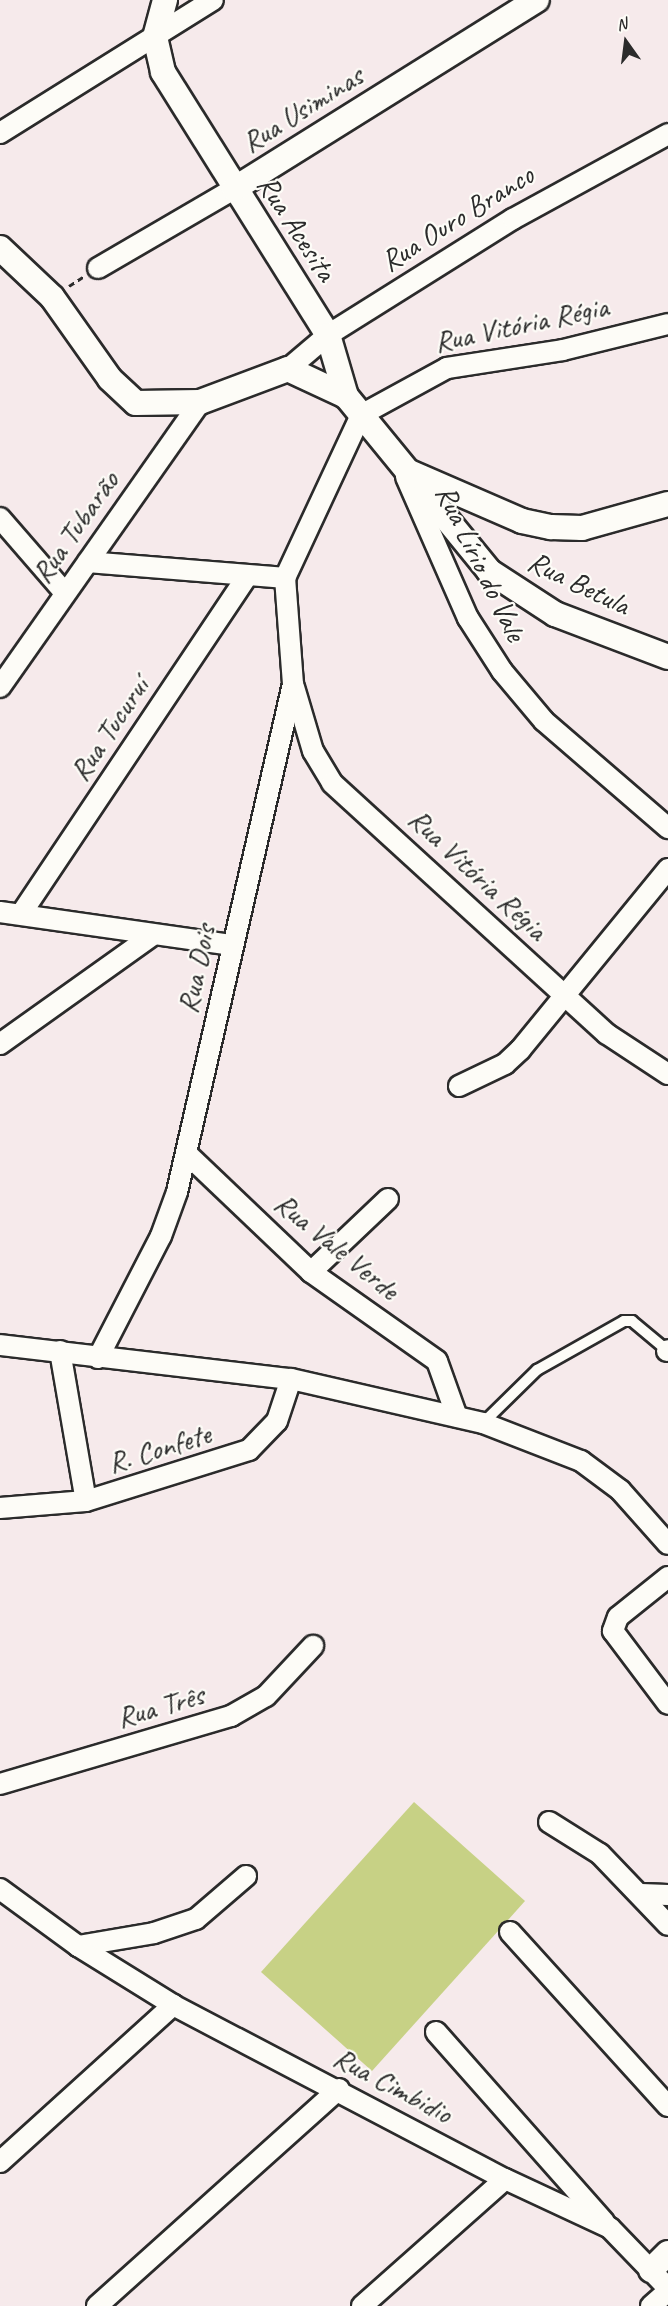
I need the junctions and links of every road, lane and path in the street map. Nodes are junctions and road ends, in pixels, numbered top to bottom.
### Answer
1 (165, 0) edge
2 (213, 0) edge
3 (537, 0) edge
4 (512, 7) edge
5 (155, 37) junction
6 (0, 133) edge
7 (668, 134) edge
8 (234, 189) junction
9 (0, 248) edge
10 (98, 268) joint
11 (52, 297) junction
12 (668, 324) edge
13 (328, 335) junction
14 (288, 369) junction
15 (346, 396) junction
16 (200, 402) junction
17 (361, 415) junction
18 (402, 469) junction
19 (668, 504) edge
20 (0, 518) edge
21 (88, 562) junction
22 (246, 578) junction
23 (285, 578) junction
24 (65, 593) junction
25 (668, 657) edge
26 (293, 684) junction
27 (0, 687) edge
28 (668, 828) edge
29 (668, 869) edge
30 (0, 912) edge
31 (21, 914) junction
32 (153, 935) junction
33 (231, 945) junction
34 (563, 994) junction
35 (0, 1044) edge
36 (668, 1074) edge
37 (459, 1086) dead end
38 (187, 1154) junction
39 (388, 1199) dead end
40 (311, 1272) junction
41 (0, 1345) edge
42 (60, 1351) junction
43 (668, 1351) edge
44 (98, 1358) junction
45 (291, 1379) junction
46 (457, 1416) junction
47 (483, 1423) junction
48 (86, 1501) junction
49 (0, 1508) edge
50 (668, 1544) edge
51 (668, 1576) edge
52 (313, 1646) dead end
53 (668, 1704) edge
54 (0, 1784) edge
55 (549, 1822) dead end
56 (246, 1876) dead end
57 (0, 1889) edge
58 (641, 1894) junction
59 (668, 1895) edge
60 (668, 1925) edge
61 (510, 1932) dead end
62 (78, 1946) junction
63 (173, 2005) junction
64 (436, 2032) dead end
65 (339, 2089) junction
66 (668, 2106) edge
67 (0, 2162) edge
68 (505, 2179) junction
69 (610, 2228) junction
70 (659, 2261) edge
71 (668, 2290) edge
72 (97, 2306) edge
73 (362, 2306) edge
74 (651, 2306) edge

1 - 5 street
2 - 5 street
3 - 4 street, Rua Usiminas
4 - 8 street, Rua Usiminas
5 - 6 street
5 - 8 street, Rua Acesita
7 - 13 street, Rua Ouro Branco
8 - 10 street, Rua Usiminas
8 - 13 street, Rua Acesita
9 - 11 street, Rua Ouro Branco
10 - 11 path
11 - 16 street, Rua Ouro Branco
12 - 17 street, Rua Vitória Régia
13 - 14 street, Rua Ouro Branco
13 - 15 street, Rua Acesita
14 - 15 street
14 - 16 street, Rua Ouro Branco
15 - 17 street
16 - 21 street, Rua Tubarão
17 - 18 street
17 - 23 street
18 - 19 street
18 - 25 street, Rua Betula
18 - 28 street, Rua Lírio do Vale
20 - 24 street
21 - 22 street
21 - 24 street, Rua Tubarão
22 - 23 street
22 - 31 street, Rua Tucuruí
23 - 26 street, Rua Dois
24 - 27 street, Rua Tubarão
26 - 33 street, Rua Dois
26 - 34 street, Rua Vitória Régia
29 - 34 street
30 - 31 street
31 - 32 street
32 - 33 street
32 - 35 street
33 - 38 street, Rua Dois
34 - 36 street, Rua Vitória Régia
34 - 37 street
38 - 40 street, Rua Vale Verde
38 - 44 street, Rua Dois
39 - 40 street
40 - 46 street, Rua Vale Verde
41 - 42 street
42 - 44 street
42 - 48 street
43 - 47 lane
44 - 45 street
45 - 46 street
45 - 48 street, R. Confete
46 - 47 street
47 - 50 street
48 - 49 street, R. Confete
51 - 53 street
52 - 54 street, Rua Três
55 - 58 street
56 - 62 street
57 - 62 street, Rua Cimbidio
58 - 59 street
58 - 60 street
61 - 66 street
62 - 63 street, Rua Cimbidio
63 - 65 street, Rua Cimbidio
63 - 67 street
64 - 69 street
65 - 68 street, Rua Cimbidio
65 - 72 street
68 - 69 street, Rua Cimbidio
68 - 73 street
69 - 70 street, Rua Cimbidio
70 - 71 street, Rua Cimbidio
71 - 74 street

